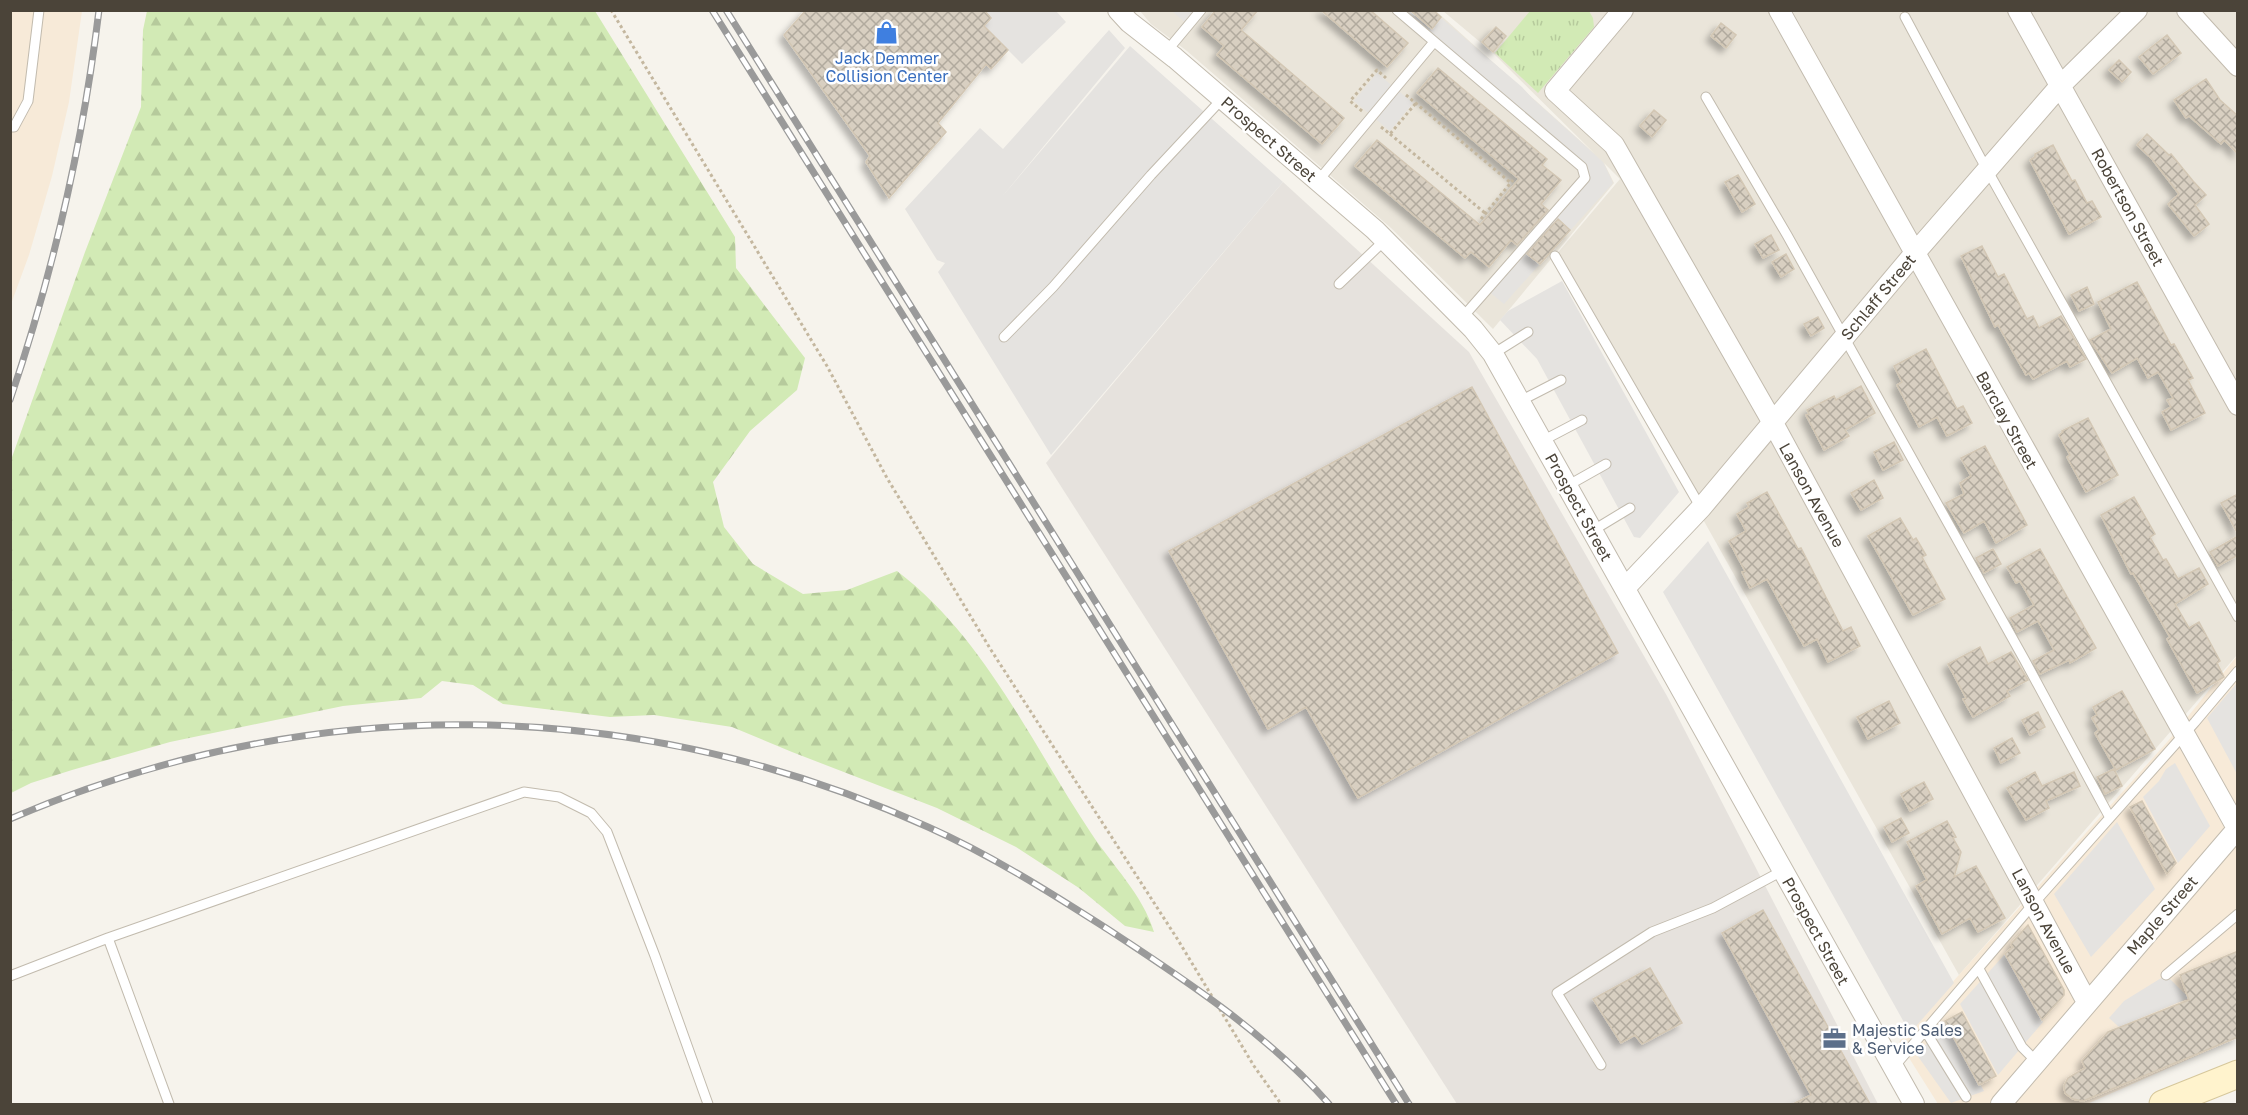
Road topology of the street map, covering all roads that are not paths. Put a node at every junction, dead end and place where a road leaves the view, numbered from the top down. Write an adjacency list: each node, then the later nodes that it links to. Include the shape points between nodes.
1 (39, 10): 17 (lane, via 28,101 14,128)
2 (1118, 10): 12 (street, Prospect Street)
3 (1201, 10): 12 (lane)
4 (1397, 10): 11 (lane)
5 (1779, 10): 21 (street, Barclay Street)
6 (2018, 10): 14 (street, Robertson Street)
7 (2137, 10): 14 (street, Schlaff Street)
8 (2187, 10): 13 (street)
9 (1616, 13): 33 (street, Lanson Avenue, via 1555,91 1614,145)
10 (1905, 17): 18 (lane)
11 (1434, 42): 19 (lane); 24 (lane, via 1582,167 1585,178)
12 (1166, 52): 16 (street, Prospect Street)
13 (2238, 66)
14 (2060, 86): 18 (street, Schlaff Street); 31 (street, Robertson Street)
15 (1706, 97): 27 (lane)
16 (1222, 99): 19 (street, Prospect Street); 26 (lane)
17 (10, 127)
18 (1988, 169): 21 (street, Schlaff Street); 41 (lane)
19 (1318, 181): 20 (street, Prospect Street)
20 (1385, 240): 23 (lane); 24 (street, Prospect Street)
21 (1914, 254): 27 (street, Schlaff Street); 43 (street, Barclay Street)
22 (1555, 256): 38 (lane)
23 (1339, 284)
24 (1462, 318): 28 (street, Prospect Street)
25 (1528, 332): 28 (lane)
26 (1004, 337)
27 (1844, 338): 33 (street, Schlaff Street); 44 (lane)
28 (1493, 354): 30 (street, Prospect Street)
29 (1561, 380): 30 (lane)
30 (1520, 401): 34 (street, Prospect Street)
31 (2238, 405)
32 (1582, 420): 34 (lane)
33 (1773, 423): 38 (street, Schlaff Street); 47 (street, Lanson Avenue)
34 (1542, 441): 36 (street, Prospect Street)
35 (1606, 464): 36 (lane)
36 (1567, 486): 39 (street, Prospect Street)
37 (1630, 508): 39 (lane)
38 (1701, 508): 40 (street, Schlaff Street)
39 (1592, 531): 40 (street, Prospect Street)
40 (1625, 588): 46 (street, Prospect Street)
41 (2238, 617)
42 (2238, 671): 43 (lane)
43 (2184, 734): 44 (lane); 45 (street, Barclay Street)
44 (2109, 816): 47 (lane)
45 (2237, 828): 53 (street, Maple Street)
46 (1782, 871): 56 (lane, via 1713,908 1652,932 1557,993); 57 (street, Prospect Street)
47 (2035, 902): 50 (lane); 53 (street, Lanson Avenue)
48 (2238, 914): 51 (lane)
49 (108, 938): 52 (lane); 60 (lane); 61 (lane, via 524,792 559,797 591,813 607,832)
50 (1979, 969): 54 (lane); 55 (lane, via 2022,1047)
51 (2166, 975)
52 (10, 976)
53 (2087, 1002): 55 (street, Maple Street)
54 (1926, 1032): 57 (lane); 59 (lane)
55 (2037, 1062): 63 (street, Maple Street)
56 (1601, 1065)
57 (1893, 1069): 62 (street, Prospect Street)
58 (2237, 1075): 64 (main road)
59 (1966, 1097)
60 (169, 1104)
61 (708, 1104)
62 (1914, 1104)
63 (2001, 1104)
64 (2163, 1104)

